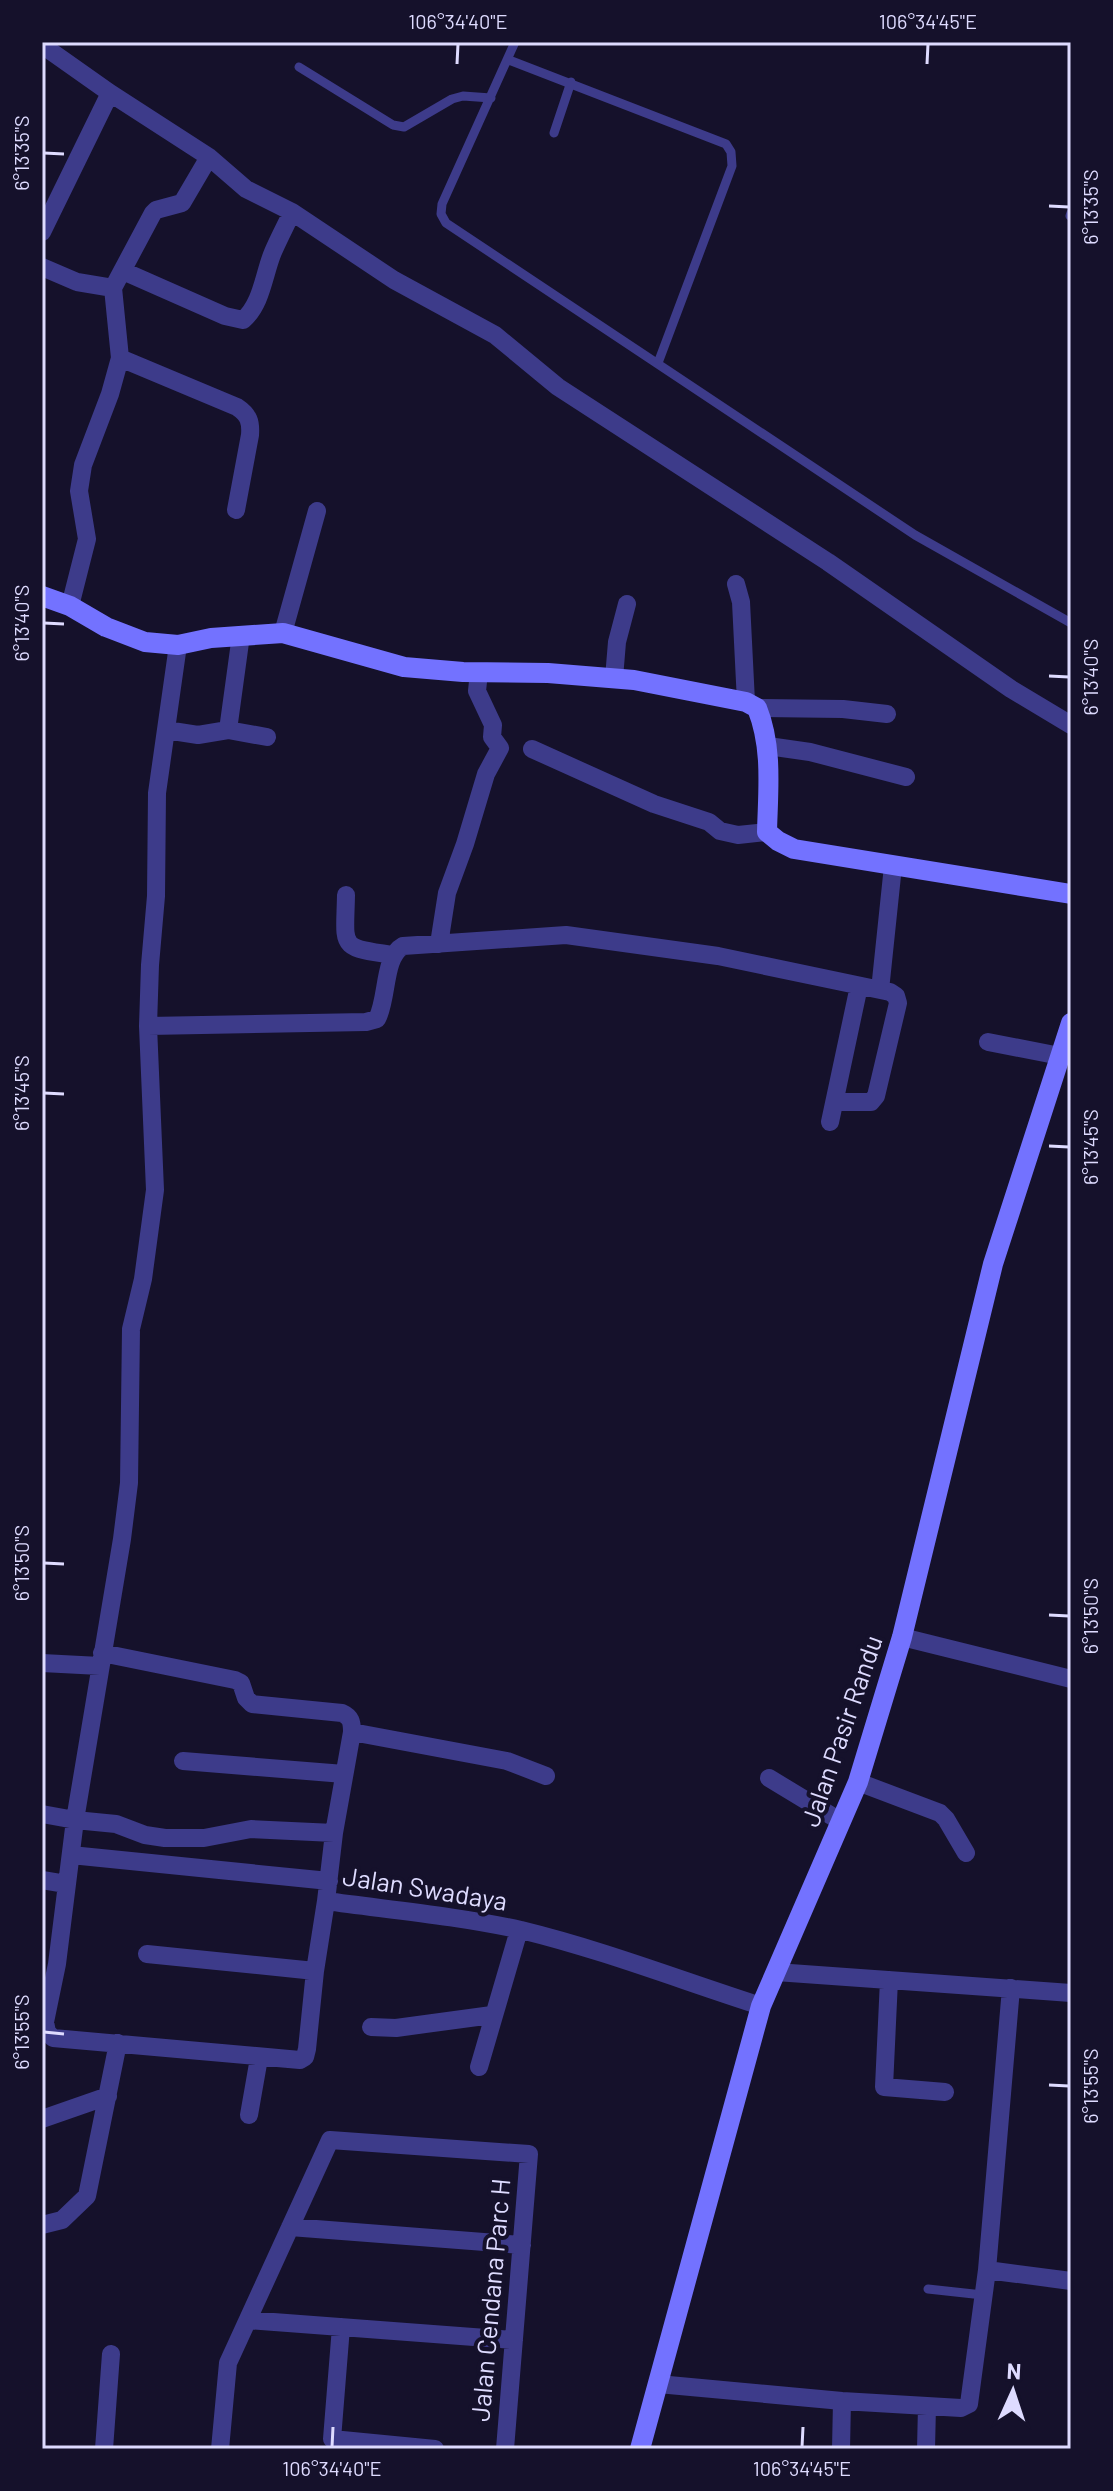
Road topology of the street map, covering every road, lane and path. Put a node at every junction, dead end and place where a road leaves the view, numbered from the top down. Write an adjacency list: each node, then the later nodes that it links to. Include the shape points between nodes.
1 (515, 42): 3 (lane)
2 (42, 45): 6 (street)
3 (509, 60): 5 (lane); 7 (lane)
4 (299, 67): 7 (lane, via 404,127 452,99)
5 (571, 82): 8 (lane); 15 (lane, via 726,144 731,152 732,166)
6 (110, 93): 9 (street); 11 (street)
7 (491, 98): 15 (lane, via 442,204 446,223)
8 (554, 133)
9 (209, 157): 10 (street, via 246,189); 13 (street, via 182,203 153,213)
10 (292, 212): 13 (street, via 262,289 243,320); 30 (street, via 394,280 495,335 558,387)
11 (42, 232)
12 (42, 267): 13 (street, via 77,282)
13 (118, 279): 14 (street)
14 (120, 358): 16 (street, via 246,414 250,435); 21 (street, via 83,465 79,491 87,539)
15 (658, 363): 22 (lane, via 915,535)
16 (236, 510)
17 (317, 511): 23 (street)
18 (736, 584): 28 (street)
19 (42, 596): 21 (main road)
20 (627, 604): 27 (street)
21 (70, 606): 25 (main road, via 127,637)
22 (1071, 623)
23 (283, 633): 24 (main road); 26 (main road, via 404,667)
24 (241, 635): 25 (main road); 32 (street)
25 (178, 645): 31 (street)
26 (479, 672): 27 (main road); 41 (street, via 477,691 500,748 486,774 447,893)
27 (614, 678): 28 (main road)
28 (752, 705): 29 (street); 34 (main road)
29 (887, 714)
30 (1071, 725)
31 (166, 730): 32 (street, via 198,735); 46 (street, via 157,793)
32 (228, 730): 33 (street)
33 (267, 737)
34 (768, 746): 36 (street); 37 (main road)
35 (532, 749): 37 (street, via 720,831)
36 (906, 777)
37 (767, 832): 38 (main road, via 794,849)
38 (893, 866): 39 (main road); 44 (street)
39 (1071, 894)
40 (346, 895): 42 (street, via 349,945)
41 (439, 944): 42 (street, via 403,946); 43 (street, via 566,935 718,956)
42 (392, 955): 46 (street, via 377,1019)
43 (859, 986): 44 (street); 49 (street)
44 (880, 990): 49 (street, via 896,996 898,1003 876,1096 871,1102)
45 (1071, 1023): 48 (main road, Jalan Pasir Randu)
46 (148, 1026): 52 (street, via 155,1190 131,1329 129,1483)
47 (988, 1042): 48 (street)
48 (1060, 1056): 51 (main road, Jalan Pasir Randu, via 993,1264)
49 (835, 1102): 50 (street)
50 (830, 1122)
51 (902, 1637): 54 (street); 60 (main road, Jalan Pasir Randu)
52 (101, 1660): 53 (street); 55 (street, via 235,1680 252,1704 342,1713 352,1723); 62 (street)
53 (42, 1663)
54 (1071, 1679)
55 (352, 1732): 57 (street, Jalan Swadaya); 58 (street, via 507,1761)
56 (183, 1761): 57 (street)
57 (344, 1774): 64 (street, Jalan Swadaya)
58 (546, 1776)
59 (769, 1778): 63 (street)
60 (858, 1782): 63 (main road, Jalan Pasir Randu); 65 (street, via 940,1813)
61 (42, 1814): 62 (street)
62 (75, 1820): 64 (street, via 116,1824 165,1838 204,1838 251,1829); 66 (street)
63 (840, 1821): 75 (main road, Jalan Pasir Randu)
64 (334, 1833): 68 (street, Jalan Swadaya)
65 (966, 1853)
66 (71, 1855): 68 (street); 69 (street)
67 (42, 1880): 69 (street)
68 (329, 1881): 70 (street, Jalan Swadaya)
69 (66, 1884): 73 (street)
70 (326, 1901): 71 (street, Jalan Swadaya); 74 (street)
71 (519, 1930): 79 (street, Jalan Swadaya, via 614,1955); 80 (street)
72 (147, 1954): 74 (street)
73 (50, 1963): 82 (street, via 47,2032 53,2038)
74 (315, 1971): 83 (street, via 305,2057)
75 (776, 1972): 76 (street); 79 (main road, Jalan Pasir Randu)
76 (889, 1980): 77 (street); 85 (street, via 884,2087)
77 (1011, 1988): 78 (street); 92 (street)
78 (1071, 1993)
79 (761, 2006): 100 (main road, Jalan Pasir Randu)
80 (492, 2015): 81 (street); 84 (street)
81 (371, 2027)
82 (118, 2043): 83 (street); 86 (street)
83 (259, 2058): 87 (street)
84 (479, 2067)
85 (945, 2092)
86 (108, 2096): 88 (street); 89 (street, via 87,2196 62,2220)
87 (249, 2115)
88 (42, 2119)
89 (42, 2225)
90 (290, 2227): 91 (street); 91 (street, Jalan Cendana Parc H, via 330,2140 529,2154); 96 (street)
91 (522, 2245): 98 (street, Jalan Cendana Parc H)
92 (987, 2270): 93 (street); 95 (street)
93 (1071, 2281)
94 (928, 2289): 95 (lane)
95 (983, 2295): 102 (street, via 969,2404)
96 (248, 2320): 97 (street); 104 (street, via 228,2363)
97 (341, 2327): 98 (street); 105 (street, via 332,2439)
98 (514, 2340): 106 (street, Jalan Cendana Parc H)
99 (111, 2354): 103 (street)
100 (658, 2384): 101 (street); 107 (main road, Jalan Pasir Randu)
101 (842, 2401): 102 (street); 108 (street)
102 (927, 2406): 109 (street)
103 (104, 2449)
104 (220, 2449)
105 (435, 2449)
106 (505, 2449)
107 (640, 2449)
108 (841, 2449)
109 (926, 2449)

